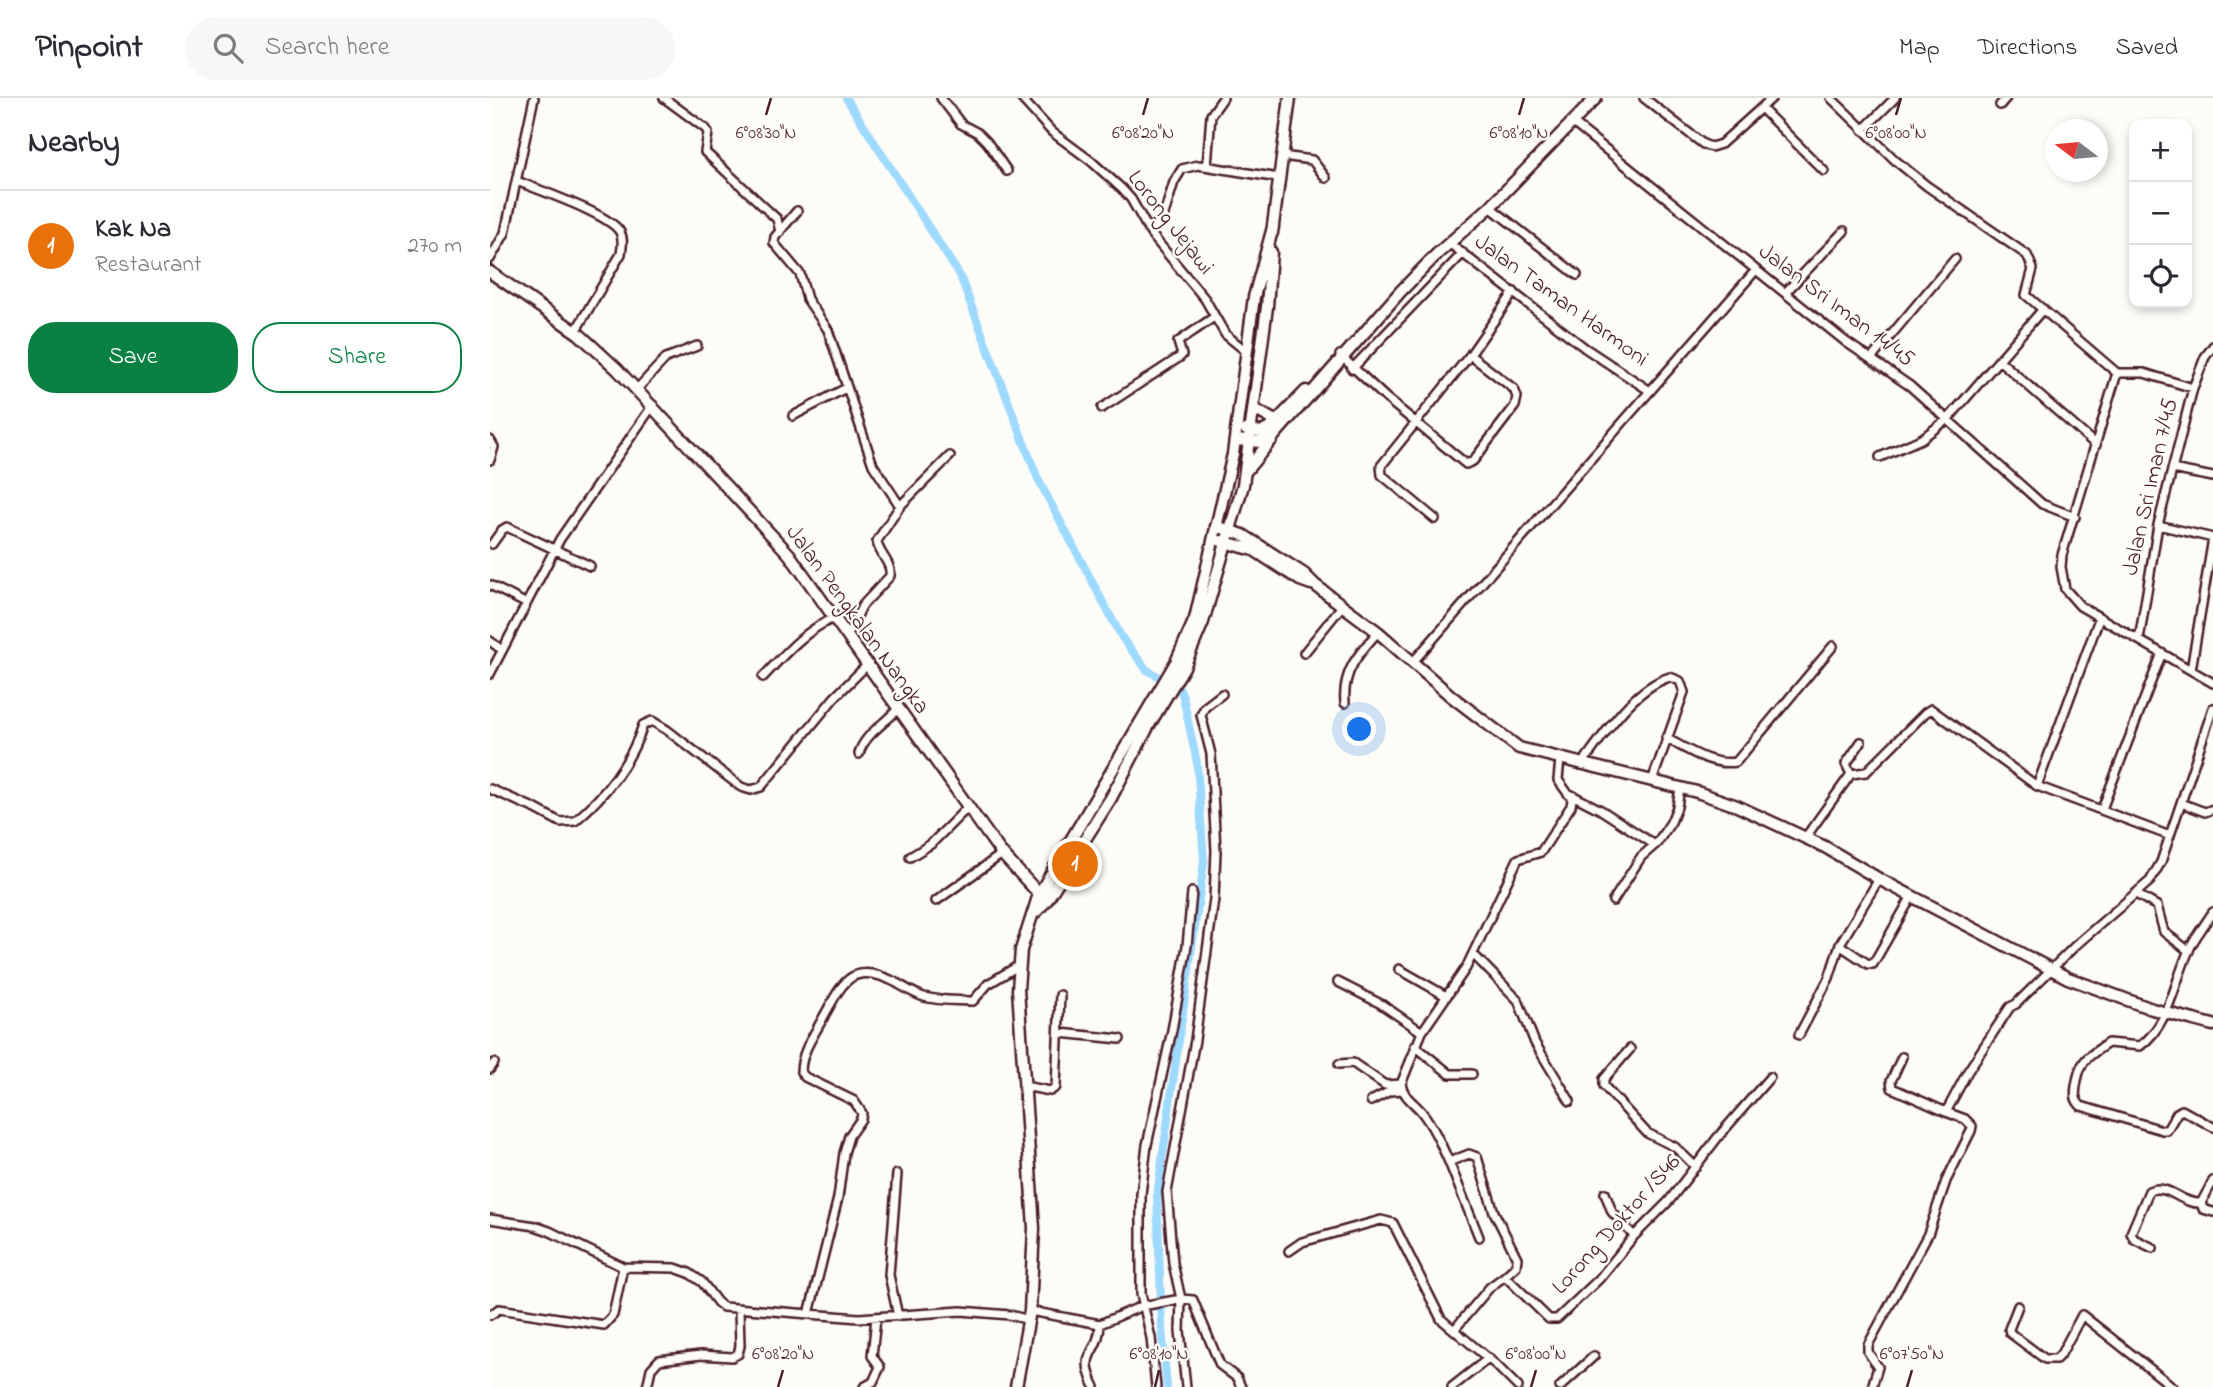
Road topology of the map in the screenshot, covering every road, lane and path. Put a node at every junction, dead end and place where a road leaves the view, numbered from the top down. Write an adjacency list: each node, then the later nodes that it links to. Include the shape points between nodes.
1 (534, 98): 23 (street)
2 (664, 98): 29 (street, via 706,129 705,152 777,219)
3 (941, 98): 19 (street, via 961,124 987,142)
4 (1021, 98): 27 (street, Lorong Jejawi, via 1052,132 1122,189)
5 (1223, 98): 18 (street, via 1211,113)
6 (1290, 98): 17 (main road)
7 (1644, 98): 14 (street, via 1711,148)
8 (1772, 98): 14 (street)
9 (1830, 98): 16 (street)
10 (1895, 98): 16 (street)
11 (2006, 98): 13 (street)
12 (1593, 99): 15 (main road)
13 (2000, 105)
14 (1760, 108): 20 (street)
15 (1573, 123): 24 (main road); 34 (street, Jalan Sri Iman 14/45)
16 (1863, 130): 40 (street, via 1927,186 2027,256 2033,268 2026,295)
17 (1282, 156): 21 (main road); 22 (street, via 1312,160)
18 (1207, 166): 21 (street); 27 (street, via 1182,169 1163,218)
19 (1007, 171)
20 (1824, 171)
21 (1279, 178): 26 (main road)
22 (1326, 178)
23 (517, 181): 32 (street, via 505,233); 44 (street, via 608,220 621,233 621,254)
24 (1490, 207): 30 (main road); 36 (street)
25 (797, 211): 29 (street)
26 (1273, 227): 48 (main road, via 1254,297); 61 (main road)
27 (1148, 230): 41 (street, Lorong Jejawi, via 1205,299)
28 (1844, 231): 38 (street)
29 (780, 232): 55 (street, via 774,243 800,274 807,299 828,330)
30 (1449, 243): 31 (street, Jalan Taman Harmoni); 39 (main road)
31 (1463, 253): 37 (street, Jalan Taman Harmoni); 42 (street)
32 (490, 259)
33 (1955, 259): 51 (street)
34 (1756, 270): 38 (street, Jalan Sri Iman 14/45); 58 (street)
35 (490, 272): 44 (main road, Jalan Pengkalan Nangka)
36 (1577, 275)
37 (1514, 292): 49 (street); 58 (street, Jalan Taman Harmoni)
38 (1785, 293): 51 (street, Jalan Sri Iman 14/45)
39 (1387, 306): 42 (street); 43 (main road)
40 (2043, 309): 52 (street); 54 (street)
41 (1214, 317): 48 (street, Lorong Jejawi, via 1225,334); 60 (street, via 1178,342 1180,357)
42 (1401, 317): 45 (street)
43 (1369, 326): 45 (street); 50 (main road)
44 (575, 332): 57 (main road, Jalan Pengkalan Nangka)
45 (1381, 338): 53 (street)
46 (698, 346): 57 (street, via 666,358)
47 (2213, 346): 56 (street, Jalan Sri Iman 7/45)
48 (1247, 352): 67 (main road)
49 (1470, 355): 65 (street); 65 (street, via 1517,395 1516,405 1473,461 1463,463)
50 (1341, 357): 53 (street); 64 (main road); 68 (main road)
51 (1871, 359): 63 (street, Jalan Sri Iman 14/45)
52 (2000, 360): 63 (street); 71 (street)
53 (1352, 369): 65 (street)
54 (2117, 373): 56 (street, via 2144,373); 71 (street)
55 (846, 388): 62 (street); 78 (street, via 873,467)
56 (2193, 388): 75 (street, Jalan Sri Iman 7/45)
57 (637, 389): 59 (main road, Jalan Pengkalan Nangka)
58 (1650, 391): 104 (street)
59 (653, 405): 88 (street); 94 (main road, Jalan Pengkalan Nangka, via 789,554)
60 (1102, 408)
61 (1254, 409): 64 (main road); 66 (main road)
62 (793, 416)
63 (1948, 419): 73 (street, via 1921,439); 79 (street, Jalan Sri Iman 14/45, via 2042,504)
64 (1277, 422): 66 (main road, via 1262,432)
65 (1415, 422): 80 (street, via 1382,462 1380,473)
66 (1251, 431): 67 (main road); 70 (main road)
67 (1236, 435): 70 (main road); 82 (main road)
68 (1273, 437): 70 (main road); 76 (main road)
69 (490, 440): 74 (street, via 494,447)
70 (1250, 443): 76 (main road)
71 (2096, 445): 79 (street)
72 (950, 456): 78 (street)
73 (1880, 457)
74 (490, 460)
75 (2172, 469): 77 (street); 81 (street, Jalan Sri Iman 7/45)
76 (1245, 472): 83 (main road)
77 (2213, 477)
78 (900, 506): 97 (street, via 877,541 891,569 890,577 862,606)
79 (2075, 517): 95 (street, via 2062,555 2062,578 2071,598)
80 (1435, 519)
81 (2158, 525): 84 (street); 98 (street, Jalan Sri Iman 7/45)
82 (1216, 526): 83 (main road); 85 (main road)
83 (1230, 530): 86 (main road); 91 (main road)
84 (2213, 538): 107 (street)
85 (1214, 540): 86 (main road); 106 (main road)
86 (1226, 542): 91 (main road, via 1254,551); 106 (main road, via 1203,622)
87 (492, 544): 88 (street, via 507,527)
88 (554, 548): 89 (street); 92 (street)
89 (590, 566)
90 (490, 585): 92 (street)
91 (1315, 585): 93 (main road)
92 (526, 603): 101 (street)
93 (1342, 607): 96 (main road); 102 (street)
94 (834, 618): 97 (main road, Jalan Pengkalan Nangka); 109 (street, via 798,642)
95 (2099, 618): 98 (street); 122 (street)
96 (1378, 632): 104 (main road); 112 (street, via 1354,658 1345,678)
97 (847, 637): 105 (main road, Jalan Pengkalan Nangka)
98 (2139, 640): 103 (street)
99 (490, 641): 101 (street)
100 (1833, 646): 115 (street, via 1736,762 1711,760)
101 (502, 650): 108 (street)
102 (1304, 653)
103 (2162, 653): 107 (street); 128 (street)
104 (1413, 662): 118 (main road, via 1504,738 1519,748)
105 (867, 665): 114 (main road, Jalan Pengkalan Nangka); 124 (street, via 761,787 741,788 652,721 643,725 621,772 575,821 559,822)
106 (1180, 668): 139 (main road)
107 (2191, 670): 110 (street)
108 (490, 674)
109 (763, 677)
110 (2213, 683)
111 (1222, 694): 184 (street, via 1201,715 1211,754 1216,851 1199,1016 1167,1192)
112 (1345, 703)
113 (2213, 708): 126 (street)
114 (898, 709): 117 (street, via 861,744); 127 (main road, Jalan Pengkalan Nangka)
115 (1666, 738): 119 (street, via 1684,692 1680,681 1670,677 1647,688); 121 (street)
116 (1861, 743): 120 (street, via 1847,761)
117 (859, 754)
118 (1560, 760): 119 (main road); 125 (street, via 1558,779)
119 (1581, 765): 121 (main road)
120 (1851, 774): 122 (street, via 1866,772 1931,709); 131 (street)
121 (1651, 781): 123 (main road)
122 (2037, 786): 128 (street)
123 (1680, 788): 131 (main road, via 1727,802); 132 (street, via 1671,822)
124 (490, 789)
125 (1566, 792): 132 (street); 145 (street, via 1571,806 1541,852 1518,859)
126 (2181, 803): 129 (street, via 2204,812); 130 (street)
127 (968, 807): 133 (main road, Jalan Pengkalan Nangka); 134 (street, via 931,844)
128 (2102, 809): 130 (street)
129 (2213, 809)
130 (2170, 836): 137 (street, via 2156,872)
131 (1805, 838): 135 (main road)
132 (1655, 845): 141 (street, via 1641,857)
133 (1002, 854): 139 (main road, Jalan Pengkalan Nangka); 140 (street)
134 (910, 857)
135 (1879, 879): 138 (main road); 143 (street)
136 (1192, 892): 185 (street, via 1187,946 1143,1171)
137 (2136, 894): 144 (street, via 2157,906 2164,932); 148 (street)
138 (1912, 896): 143 (street, via 1873,964); 148 (main road)
139 (1042, 897): 146 (main road)
140 (936, 901)
141 (1614, 901)
142 (2213, 912): 144 (street)
143 (1840, 944): 156 (street, via 1829,978)
144 (2189, 951): 152 (street)
145 (1473, 954): 151 (street); 167 (street, via 1518,1000 1535,1043)
146 (1018, 966): 164 (main road); 188 (street, via 988,984 972,1001 925,997 875,973 857,973 827,1012 803,1056 801,1072 855,1101 862,1113 844,1153 836,1207)
147 (1399, 969): 151 (street)
148 (2051, 969): 152 (main road); 168 (street, via 2005,1013)
149 (1338, 982): 154 (street)
150 (1060, 995): 155 (street)
151 (1446, 996): 154 (street)
152 (2164, 1013): 153 (main road); 169 (street, via 2140,1046 2108,1043 2087,1057 2078,1071 2076,1102 2101,1114 2162,1130 2167,1130 2182,1110)
153 (2213, 1025)
154 (1422, 1031): 158 (street)
155 (1059, 1033): 157 (street); 164 (street, via 1055,1089)
156 (1799, 1035)
157 (1120, 1040)
158 (1415, 1046): 162 (street, via 1450,1074); 165 (street)
159 (1630, 1049): 171 (street, via 1604,1079 1604,1086 1647,1133 1675,1147)
160 (1902, 1057): 168 (street, via 1892,1088)
161 (1339, 1064): 165 (street, via 1353,1063 1385,1085)
162 (1472, 1073)
163 (1770, 1077): 171 (street, Lorong Doktor /S46)
164 (1024, 1086): 191 (main road, via 1034,1228)
165 (1401, 1087): 166 (street); 170 (street)
166 (1370, 1101)
167 (1570, 1101)
168 (1946, 1112): 207 (street, via 1969,1121 1971,1131 1946,1181 1928,1234 1868,1345 1878,1367)
169 (2213, 1127)
170 (1449, 1161): 179 (street); 183 (street, via 1469,1154 1477,1157 1494,1212 1517,1258 1516,1266)
171 (1696, 1167): 178 (street, Lorong Doktor /S46)
172 (897, 1174): 190 (street, via 889,1275)
173 (2213, 1181): 175 (street)
174 (1605, 1193): 178 (street, via 1612,1212)
175 (2201, 1203): 176 (street, via 2203,1209); 180 (street, via 2190,1203 2161,1188 2149,1191 2131,1233)
176 (2213, 1212)
177 (490, 1219): 182 (street, via 549,1231)
178 (1634, 1236): 183 (street, Lorong Doktor /S46, via 1599,1279 1555,1320)
179 (1479, 1237)
180 (2153, 1248)
181 (1289, 1251): 194 (street, via 1302,1242 1387,1220 1393,1223 1434,1308)
182 (623, 1267): 187 (street, via 675,1268 689,1273 723,1307); 189 (street, via 613,1315 604,1325 499,1309)
183 (1505, 1276): 194 (street)
184 (1177, 1299): 185 (street); 202 (street); 203 (street, via 1196,1304 1220,1364)
185 (1146, 1305): 193 (street); 201 (street)
186 (2018, 1306): 208 (street, via 2010,1333 2045,1359 2061,1354 2082,1315)
187 (739, 1309): 188 (street); 197 (street, via 738,1354 659,1360 651,1369)
188 (808, 1314): 192 (street)
189 (490, 1315)
190 (898, 1316): 191 (street, via 961,1311); 192 (street)
191 (1030, 1316): 193 (street); 199 (main road)
192 (876, 1318): 198 (street, via 872,1356 880,1367 873,1382)
193 (1100, 1324): 200 (street, via 1087,1364)
194 (1454, 1330): 196 (street)
195 (1594, 1356): 206 (street)
196 (1489, 1358): 204 (street); 205 (street)
197 (647, 1387)
198 (864, 1387)
199 (1016, 1387)
200 (1096, 1387)
201 (1156, 1387)
202 (1186, 1387)
203 (1241, 1387)
204 (1452, 1387)
205 (1518, 1387)
206 (1560, 1387)
207 (1872, 1387)
208 (2173, 1387)

